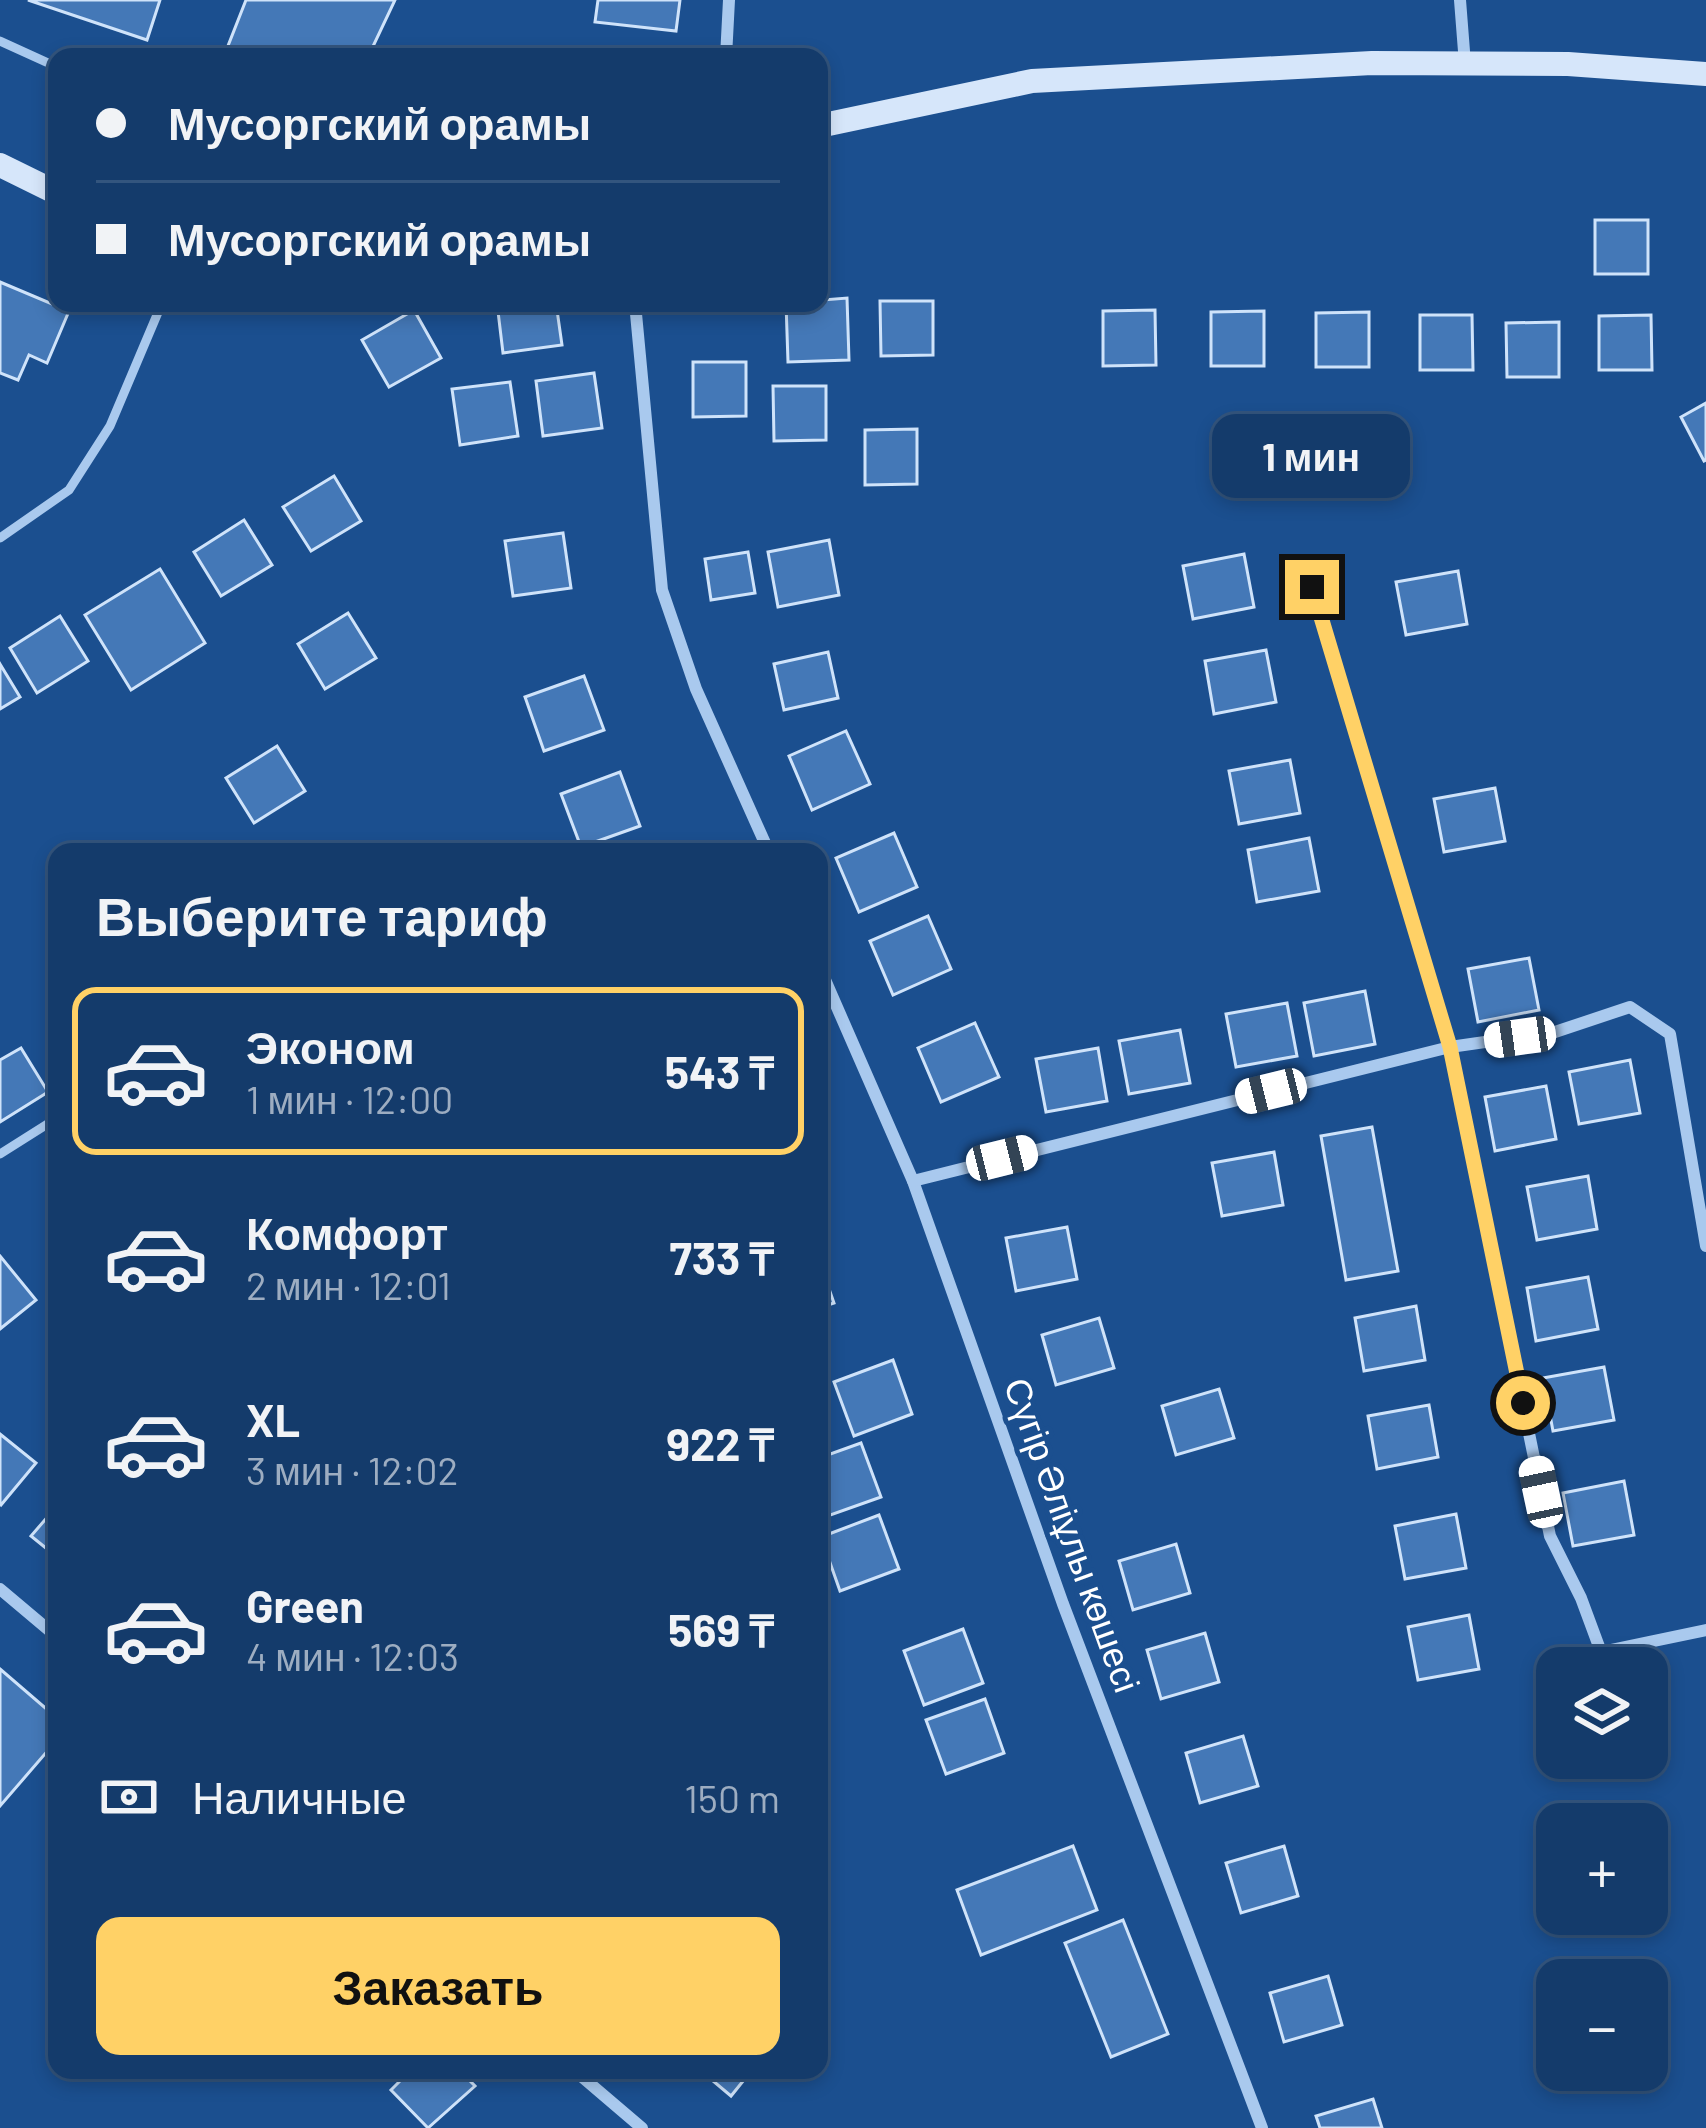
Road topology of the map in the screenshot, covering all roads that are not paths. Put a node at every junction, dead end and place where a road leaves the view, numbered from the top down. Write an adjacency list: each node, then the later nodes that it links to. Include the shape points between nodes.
1 (729, 0): 4 (street)
2 (1460, 0): 6 (street)
3 (0, 41): 5 (lane)
4 (726, 48)
5 (48, 63)
6 (1465, 65): 7 (street); 8 (street, via 1032,81)
7 (1706, 74)
8 (828, 124)
9 (0, 164): 10 (street)
10 (48, 188)
11 (158, 312): 13 (lane, via 110,426 69,490)
12 (636, 312): 15 (street, via 662,590)
13 (0, 538)
14 (1312, 587): 17 (street)
15 (766, 843)
16 (828, 986): 20 (street, Сүгір Әліұлы көшесі)
17 (1450, 1047): 20 (street); 21 (street, via 1555,1032 1630,1007 1670,1034); 24 (street, via 1550,1536 1601,1652)
18 (48, 1124): 19 (lane)
19 (0, 1154)
20 (913, 1180): 27 (street, Сүгір Әліұлы көшесі)
21 (1706, 1246)
22 (0, 1589): 23 (street)
23 (48, 1629)
24 (1706, 1630)
25 (585, 2079): 26 (street)
26 (642, 2128)
27 (1262, 2128)

